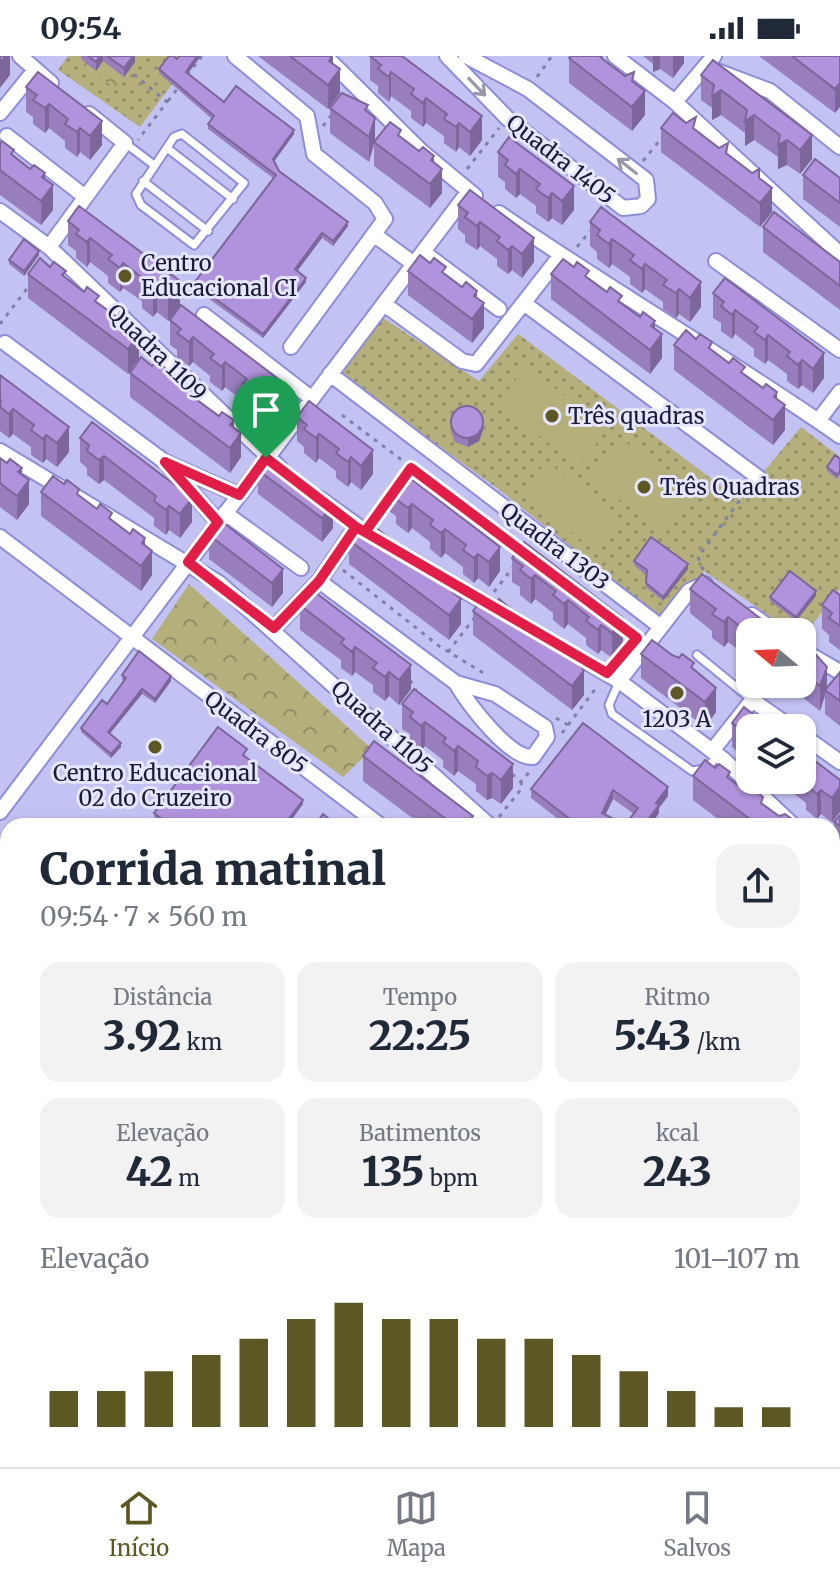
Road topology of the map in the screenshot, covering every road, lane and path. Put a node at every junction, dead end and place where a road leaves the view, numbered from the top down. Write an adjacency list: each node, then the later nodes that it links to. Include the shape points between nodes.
1 (20, 56): 10 (street)
2 (202, 56): 12 (path)
3 (235, 56): 16 (street, via 307,116)
4 (325, 56): 11 (street)
5 (447, 56): 6 (street, Quadra 1405, one-way to 6, via 507,118 623,208 641,206 648,199 646,180 528,89)
6 (466, 56)
7 (615, 56): 13 (street)
8 (710, 61): 13 (street); 18 (street, via 770,91)
9 (119, 63): 12 (path)
10 (35, 70): 14 (street); 17 (street)
11 (355, 85): 16 (path); 22 (street)
12 (167, 102): 17 (path)
13 (675, 102): 29 (street)
14 (0, 113)
15 (7, 136): 23 (street)
16 (311, 142): 27 (street, via 314,154 383,213)
17 (129, 146): 20 (lane); 23 (street)
18 (840, 147)
19 (167, 148): 20 (lane); 24 (lane); 24 (lane, via 174,137 186,136 242,178)
20 (154, 165): 21 (lane)
21 (143, 181): 26 (lane); 26 (lane, via 136,194 141,205 189,243 198,243)
22 (469, 191): 30 (street); 31 (street)
23 (84, 196): 28 (street)
24 (233, 199): 26 (lane)
25 (0, 211): 28 (street, Quadra 1109)
26 (208, 231)
27 (376, 236): 31 (street); 40 (street)
28 (49, 247): 49 (street, Quadra 1109)
29 (840, 254)
30 (561, 255): 35 (street); 46 (street)
31 (418, 258): 34 (street); 36 (street)
32 (716, 261): 41 (street)
33 (29, 286): 38 (path)
34 (384, 304): 35 (street, via 471,365 485,357); 42 (street)
35 (525, 304): 52 (street)
36 (499, 309)
37 (204, 315): 44 (street)
38 (0, 324)
39 (5, 343): 50 (street)
40 (291, 347)
41 (840, 350)
42 (330, 374): 44 (street); 69 (street, Quadra 1303)
43 (840, 392): 46 (street)
44 (311, 398): 49 (street)
45 (342, 415): 60 (path)
46 (818, 421): 47 (street)
47 (840, 436)
48 (0, 451): 61 (street)
49 (266, 458): 51 (street, Quadra 1109); 55 (street)
50 (165, 462): 55 (street); 57 (street)
51 (289, 475)
52 (759, 478)
53 (311, 492): 58 (street)
54 (393, 493): 58 (path)
55 (239, 495): 57 (street)
56 (740, 500): 63 (path, via 698,557)
57 (222, 517): 61 (street); 62 (street)
58 (360, 529): 64 (street); 76 (street)
59 (0, 537): 71 (street, Quadra 805)
60 (524, 553)
61 (188, 562): 70 (street, Quadra 1105); 71 (street)
62 (301, 568)
63 (703, 571)
64 (319, 581): 70 (street); 77 (street)
65 (720, 593): 69 (street, via 697,585)
66 (743, 609): 67 (street)
67 (756, 618)
68 (619, 627): 72 (path)
69 (661, 627): 76 (street)
70 (274, 628): 87 (street, Quadra 1105)
71 (130, 638): 85 (street); 86 (street, Quadra 805)
72 (637, 638)
73 (697, 655): 78 (lane)
74 (816, 658): 75 (street)
75 (840, 672)
76 (613, 677): 80 (path); 82 (street); 82 (lane, via 612,714 692,771 705,769)
77 (456, 683): 77 (street, via 479,718 522,755 533,757 547,737 545,727 495,694)
78 (752, 700): 79 (street); 82 (street)
79 (772, 714)
80 (568, 725)
81 (816, 745): 83 (street)
82 (715, 753): 89 (street)
83 (840, 762)
84 (521, 782): 88 (path, via 522,788)
85 (0, 812)
86 (370, 818)
87 (482, 818)
88 (498, 818)
89 (785, 818)

